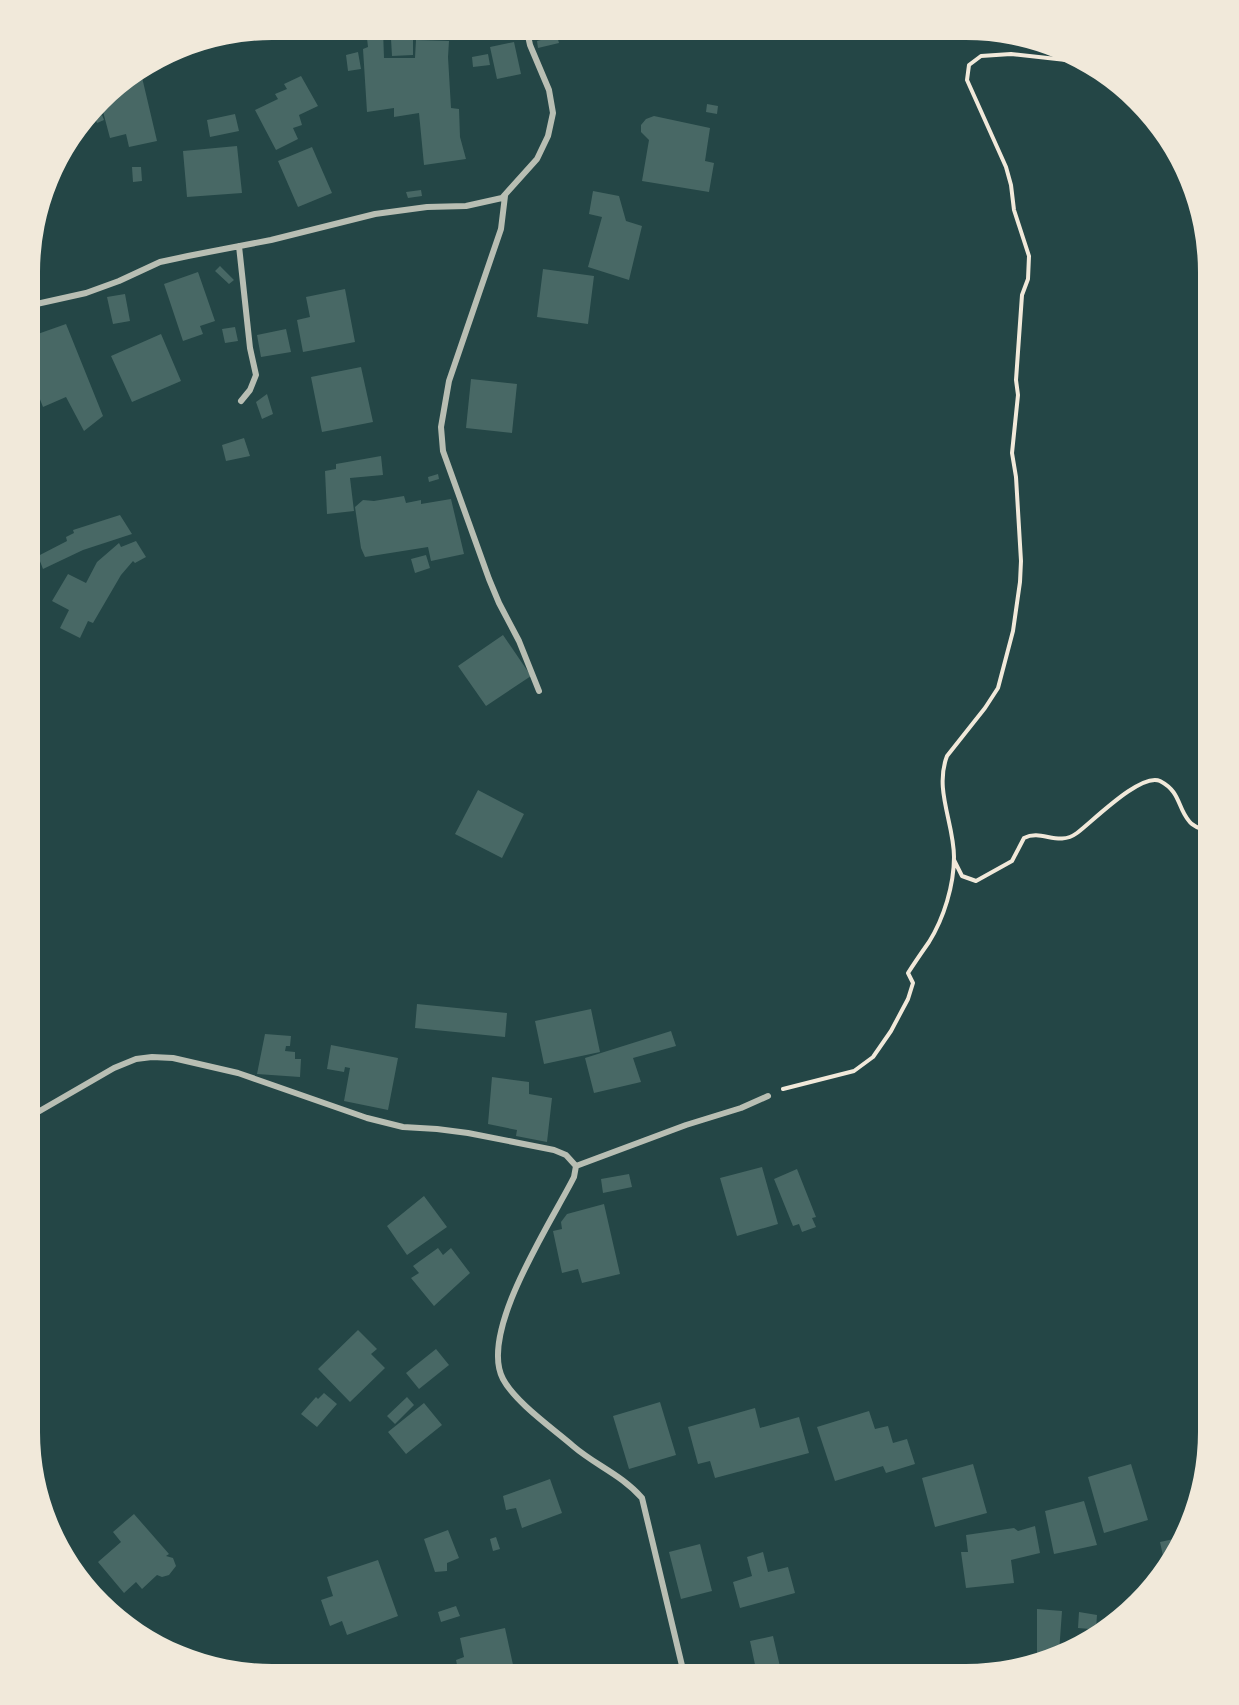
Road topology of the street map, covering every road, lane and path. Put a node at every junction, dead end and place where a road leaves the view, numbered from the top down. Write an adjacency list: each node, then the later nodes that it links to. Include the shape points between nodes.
1 (529, 40): 3 (street, via 549,90 553,113 537,159)
2 (1059, 59): 9 (path, via 1011,54 981,56 969,65 967,80 1006,167 1029,266 1023,295 1012,453 1021,542 1018,600 998,688 947,756 944,766 942,785)
3 (505, 196): 4 (street, via 466,207 426,207 375,214); 7 (street, via 501,229 449,381 441,428 443,451 489,579)
4 (239, 246): 5 (street, via 160,262 86,293); 6 (street, via 256,375)
5 (40, 303)
6 (241, 400)
7 (540, 691)
8 (1198, 827): 9 (path, via 1189,821 1177,796 1159,781 1149,780 1114,802 1073,836 1054,839 1037,834 1024,838 1012,861 976,881 962,876)
9 (954, 859): 10 (path, via 940,919 908,973 913,983 908,999 873,1057 854,1071 788,1087)
10 (768, 1096): 12 (street)
11 (40, 1111): 12 (street, via 136,1059 174,1058 238,1073 403,1127 437,1128 554,1150 566,1155)
12 (576, 1166): 13 (street, via 506,1312 497,1354 502,1378 517,1397 582,1454 610,1470 642,1498)
13 (682, 1664)

